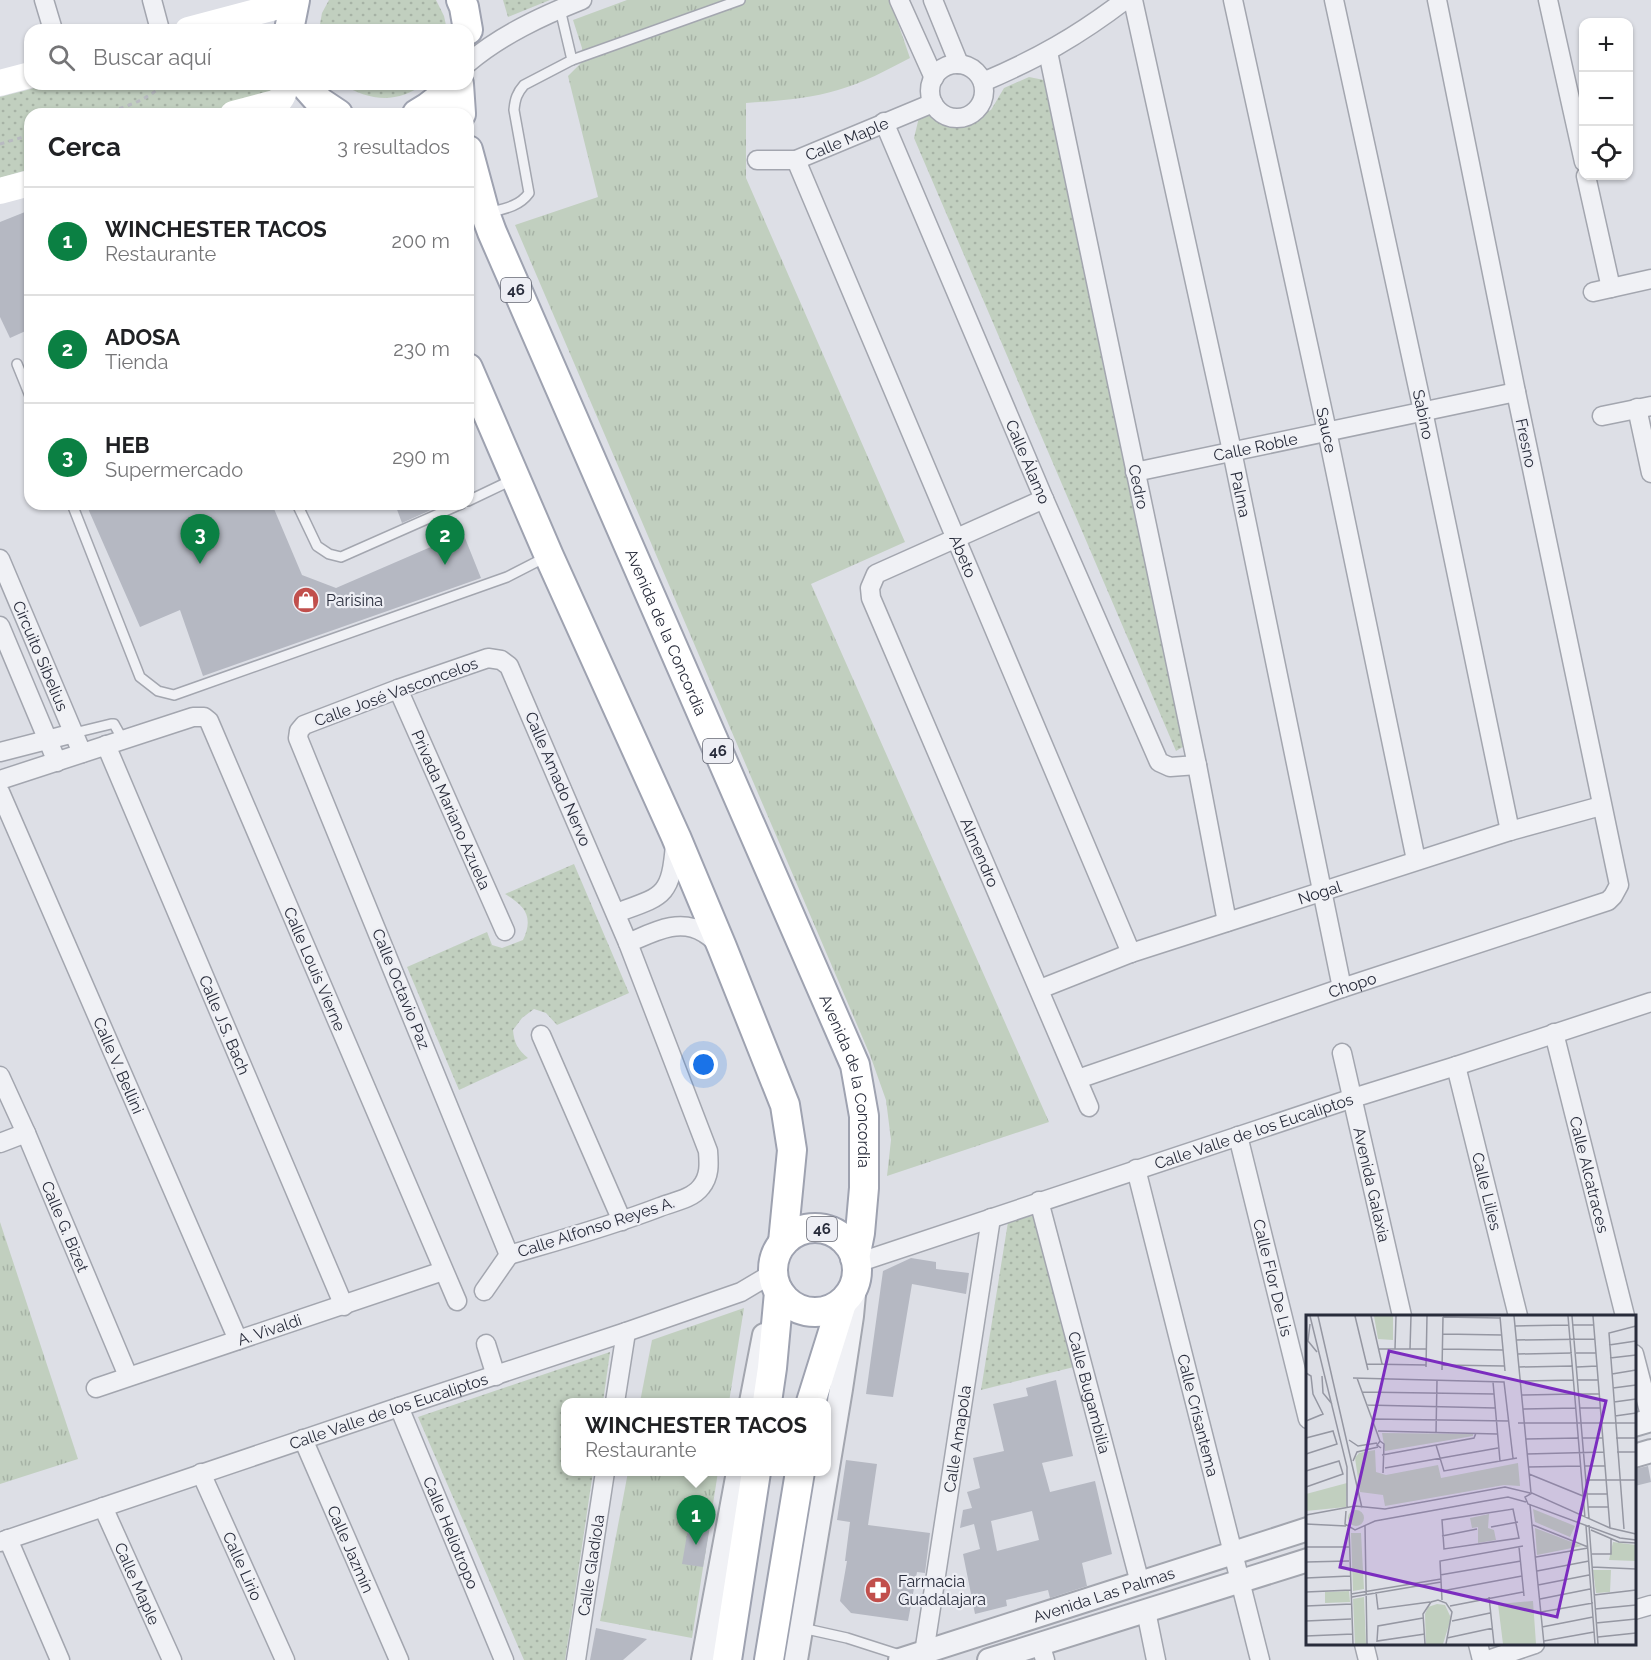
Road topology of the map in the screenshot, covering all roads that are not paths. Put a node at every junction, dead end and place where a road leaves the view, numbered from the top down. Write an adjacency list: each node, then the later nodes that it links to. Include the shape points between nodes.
1 (44, 0): 17 (street)
2 (152, 0): 18 (street)
3 (461, 0): 22 (main road)
4 (582, 0): 15 (street)
5 (740, 0): 25 (lane)
6 (899, 0): 28 (street)
7 (933, 0): 26 (street)
8 (1125, 0): 23 (street)
9 (1133, 0): 58 (street, Palma)
10 (1233, 0): 57 (street, Sauce)
11 (1334, 0): 55 (street, Sabino)
12 (1437, 0): 53 (street, Fresno)
13 (1548, 0): 41 (street)
14 (294, 1): 16 (main road); 21 (main road)
15 (560, 9): 24 (street, via 507,35); 25 (lane)
16 (239, 18): 19 (main road); 20 (main road)
17 (50, 24)
18 (158, 24)
19 (214, 24)
20 (257, 24)
21 (290, 24)
22 (467, 24)
23 (1048, 52): 29 (street); 59 (street, Cedro)
24 (474, 58)
25 (572, 60): 48 (lane, via 518,91 514,110 529,193 524,201)
26 (959, 64): 28 (street, via 942,69); 29 (street, via 977,73)
27 (24, 77): 30 (main road)
28 (933, 78): 35 (street)
29 (982, 82): 35 (street, via 983,100 972,114 963,118 945,116)
30 (0, 83)
31 (284, 90): 36 (main road, via 278,102)
32 (309, 90): 37 (main road)
33 (448, 90): 38 (main road)
34 (459, 90): 39 (main road)
35 (933, 103): 40 (street, Calle Maple)
36 (256, 108)
37 (329, 108)
38 (428, 108)
39 (461, 108)
40 (885, 122): 43 (street, Calle Maple); 63 (street, Calle Álamo)
41 (1579, 140)
42 (757, 160): 43 (street, Calle Maple)
43 (796, 160): 67 (street, Abeto)
44 (1587, 180): 49 (street, via 1602,290)
45 (474, 183): 48 (main road, Avenida de la Concordia / 46)
46 (24, 185): 47 (main road)
47 (0, 191)
48 (481, 221): 118 (main road, Avenida de la Concordia / 46, via 855,1065 864,1116 864,1188)
49 (1651, 279)
50 (17, 364): 51 (lane)
51 (24, 381)
52 (474, 382): 61 (main road, 46)
53 (1516, 392): 55 (street, Calle Roble); 84 (street, Fresno)
54 (1644, 407): 56 (street); 60 (street)
55 (1423, 411): 57 (street, Calle Roble); 85 (street, Sabino)
56 (1602, 416)
57 (1327, 431): 58 (street, Calle Roble); 87 (street, Sauce)
58 (1232, 451): 59 (street, Calle Roble); 89 (street, Palma)
59 (1135, 472): 81 (street, Cedro)
60 (1651, 473)
61 (515, 479): 62 (lane); 68 (main road, 46)
62 (474, 498)
63 (1044, 499): 67 (street); 81 (street, Calle Álamo, via 1159,762 1170,767)
64 (74, 510): 68 (lane, via 140,677 158,691 174,694 507,577)
65 (300, 510): 66 (lane, via 317,546 341,557)
66 (448, 510)
67 (956, 538): 95 (street, Abeto); 97 (street, Almendro, via 876,574 870,588 871,598)
68 (549, 556): 86 (main road, 46)
69 (0, 559): 74 (street, Circuito Sibelius)
70 (0, 626): 76 (street, Circuito Sibelius)
71 (488, 658): 72 (street, Calle José Vasconcelos); 90 (street, Calle Amado Nervo, via 509,666)
72 (398, 689): 73 (street, Calle José Vasconcelos); 92 (street, Privada Mariano Azuela)
73 (304, 725): 116 (street, Calle Octavio Paz, via 298,738)
74 (74, 733): 75 (lane, via 114,724); 76 (street); 79 (street, Circuito Sibelius)
75 (123, 740): 77 (street, Calle Louis Vierne); 117 (street, Calle Louis Vierne, via 194,717 209,721)
76 (48, 741): 78 (street); 80 (street, Circuito Sibelius)
77 (105, 745): 79 (street, Calle Louis Vierne); 122 (street, Calle J.S. Bach)
78 (0, 752)
79 (82, 753): 80 (street, Calle Louis Vierne)
80 (57, 762): 82 (street, Calle Louis Vierne)
81 (1197, 765): 91 (street, Cedro)
82 (0, 780)
83 (0, 792): 127 (street, Calle V. Bellini)
84 (1601, 806): 85 (street, Nogal); 88 (street, Fresno)
85 (1510, 831): 87 (street, Nogal)
86 (676, 837): 90 (street, via 670,881 662,894); 94 (main road, 46)
87 (1416, 860): 89 (street, Nogal)
88 (1619, 885): 96 (street, Chopo, via 1608,901)
89 (1323, 891): 91 (street, Nogal); 96 (street, Palma)
90 (616, 913): 93 (street, Calle Amado Nervo)
91 (1227, 922): 95 (street, Nogal)
92 (505, 931)
93 (628, 943): 94 (street, via 682,925 704,932); 111 (street, Calle Amado Nervo, via 708,1151)
94 (722, 947): 115 (main road, 46, via 785,1105 792,1150)
95 (1131, 953): 97 (street, Nogal)
96 (1342, 988): 104 (street, Chopo)
97 (1040, 989): 104 (street, Almendro)
98 (1651, 1002): 99 (street, Calle Valle de los Eucaliptos)
99 (1554, 1033): 102 (street, Calle Valle de los Eucaliptos); 125 (street, Calle Alcatraces)
100 (540, 1035): 114 (street)
101 (1342, 1053): 105 (street, Avenida Galaxia)
102 (1456, 1066): 105 (street, Calle Valle de los Eucaliptos); 124 (street, Calle Lilies)
103 (0, 1076): 107 (street, Calle G. Bizet)
104 (1078, 1079): 106 (street, Almendro)
105 (1353, 1098): 108 (street, Calle Valle de los Eucaliptos); 123 (street, Avenida Galaxia)
106 (1089, 1107)
107 (27, 1133): 109 (street); 130 (street, Calle G. Bizet)
108 (1238, 1136): 110 (street, Calle Valle de los Eucaliptos); 138 (street, Calle Flor De Lis)
109 (0, 1143)
110 (1136, 1169): 112 (street, Calle Valle de los Eucaliptos); 154 (street, Calle Crisantema)
111 (708, 1175): 114 (street, Calle Alfonso Reyes A., via 701,1188 688,1197)
112 (1039, 1201): 113 (street, Calle Valle de los Eucaliptos); 157 (street, Calle Bugambilia)
113 (991, 1218): 118 (street, Calle Valle de los Eucaliptos); 166 (street, Calle Amapola)
114 (622, 1221): 116 (street, Calle Alfonso Reyes A.)
115 (783, 1242): 118 (main road, 46, via 806,1229 833,1232 852,1250); 119 (main road, 46, via 774,1262)
116 (509, 1255): 120 (street)
117 (443, 1271): 121 (street, Calle Louis Vierne); 122 (street, A. Vivaldi)
118 (852, 1277): 119 (main road, via 830,1310 815,1313 788,1303); 136 (main road, Avenida de la Concordia / 46); 142 (street, Avenida de la Concordia, via 849,1337)
119 (775, 1282): 126 (street, Calle Valle de los Eucaliptos); 134 (street); 135 (main road, 46)
120 (484, 1291)
121 (457, 1301)
122 (344, 1305): 127 (street, A. Vivaldi)
123 (1402, 1315)
124 (1518, 1315)
125 (1624, 1315)
126 (626, 1332): 131 (street, Calle Valle de los Eucaliptos); 133 (street)
127 (238, 1341): 130 (street, A. Vivaldi)
128 (486, 1344): 131 (street)
129 (1636, 1357): 139 (street)
130 (128, 1376): 132 (street, A. Vivaldi)
131 (495, 1376): 137 (street, Calle Valle de los Eucaliptos)
132 (96, 1388)
133 (616, 1398)
134 (752, 1398)
135 (768, 1398)
136 (812, 1398)
137 (399, 1407): 141 (street, Calle Valle de los Eucaliptos); 171 (street, Calle Heliotropo)
138 (1306, 1411)
139 (1651, 1420): 140 (street)
140 (1636, 1425)
141 (303, 1439): 145 (street, Calle Valle de los Eucaliptos); 170 (street, Calle Jazmín)
142 (831, 1448)
143 (1651, 1451): 144 (street)
144 (1636, 1456)
145 (201, 1473): 151 (street, Calle Valle de los Eucaliptos); 169 (street, Calle Lirio)
146 (604, 1476): 172 (street, Calle Gladiola)
147 (737, 1476): 173 (street)
148 (755, 1476): 174 (main road)
149 (799, 1476): 175 (main road)
150 (827, 1476): 161 (street, Avenida de la Concordia)
151 (103, 1507): 153 (street, Calle Valle de los Eucaliptos); 168 (street, Calle Maple)
152 (1306, 1529): 154 (street, Avenida Las Palmas)
153 (4, 1541): 167 (street)
154 (1233, 1553): 156 (street, Calle Crisantema); 157 (street, Avenida Las Palmas)
155 (1306, 1561): 156 (street, Avenida Las Palmas)
156 (1240, 1581): 160 (street, Avenida Las Palmas); 179 (street, Calle Crisantema)
157 (1140, 1583): 166 (street, Avenida Las Palmas)
158 (1651, 1605): 159 (street)
159 (1636, 1610)
160 (1146, 1611): 165 (street, Avenida Las Palmas); 178 (street)
161 (802, 1628): 166 (lane); 176 (street, Avenida de la Concordia)
162 (1364, 1645): 180 (street)
163 (1478, 1645): 181 (street)
164 (1532, 1645): 182 (street)
165 (1042, 1652): 177 (street, Avenida Las Palmas)
166 (914, 1658)
167 (60, 1660)
168 (172, 1660)
169 (285, 1660)
170 (399, 1660)
171 (504, 1660)
172 (576, 1660)
173 (702, 1660)
174 (727, 1660)
175 (769, 1660)
176 (796, 1660)
177 (988, 1660)
178 (1156, 1660)
179 (1260, 1660)
180 (1368, 1660)
181 (1482, 1660)
182 (1488, 1660)

